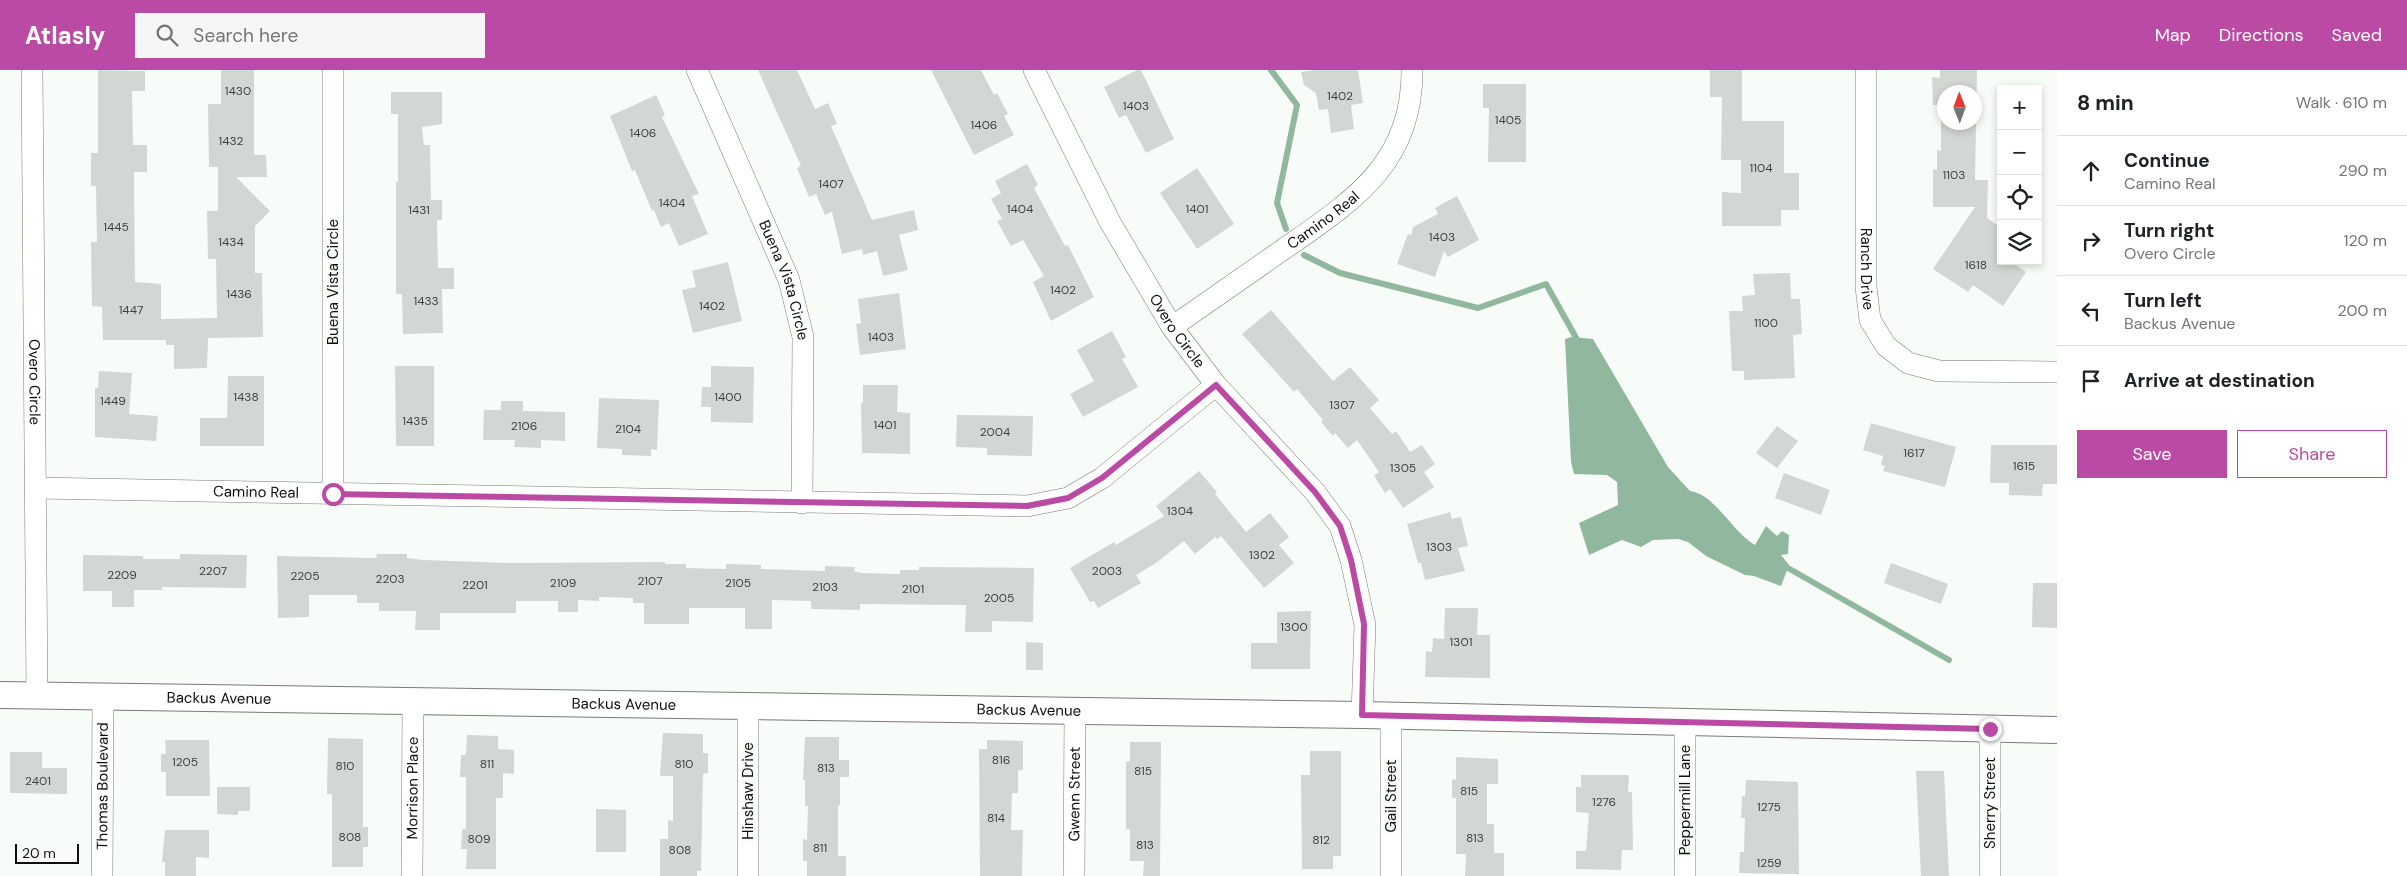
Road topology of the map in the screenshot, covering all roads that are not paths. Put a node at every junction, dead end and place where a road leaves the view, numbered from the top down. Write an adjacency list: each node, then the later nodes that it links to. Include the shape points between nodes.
1 (32, 70): 10 (street, Overo Circle)
2 (333, 70): 11 (street, Buena Vista Circle)
3 (697, 70): 12 (street, Buena Vista Circle, via 789,280 803,337)
4 (1034, 70): 7 (street, Overo Circle, via 1110,222)
5 (1412, 70): 7 (street, Camino Real, via 1408,117 1394,151 1374,179 1345,207)
6 (1866, 70): 8 (street, Ranch Drive, via 1866,287 1870,320 1886,346 1908,362 1939,370)
7 (1172, 326): 9 (street, Overo Circle)
8 (2057, 372)
9 (1216, 385): 12 (street, Camino Real, via 1102,478 1068,498 1027,506); 19 (street, Overo Circle, via 1315,492 1340,526 1351,560 1364,624)
10 (36, 488): 11 (street, Camino Real); 14 (street, Overo Circle)
11 (333, 494): 12 (street, Camino Real)
12 (802, 503)
13 (0, 695): 14 (street, Backus Avenue)
14 (37, 696): 15 (street, Backus Avenue)
15 (103, 696): 16 (street, Backus Avenue); 24 (street, Thomas Boulevard)
16 (413, 702): 17 (street, Backus Avenue); 25 (street, Morrison Place)
17 (748, 706): 18 (street, Backus Avenue); 26 (street, Hinshaw Drive)
18 (1075, 711): 19 (street, Backus Avenue); 27 (street, Gwenn Street)
19 (1362, 715): 20 (street, Backus Avenue)
20 (1390, 716): 21 (street, Backus Avenue); 28 (street, Gail Street)
21 (1685, 723): 22 (street, Backus Avenue); 29 (street, Peppermill Lane)
22 (1990, 729): 23 (street, Backus Avenue); 30 (street, Sherry Street)
23 (2057, 730)
24 (102, 876)
25 (412, 876)
26 (748, 876)
27 (1074, 876)
28 (1391, 876)
29 (1685, 876)
30 (1990, 876)

